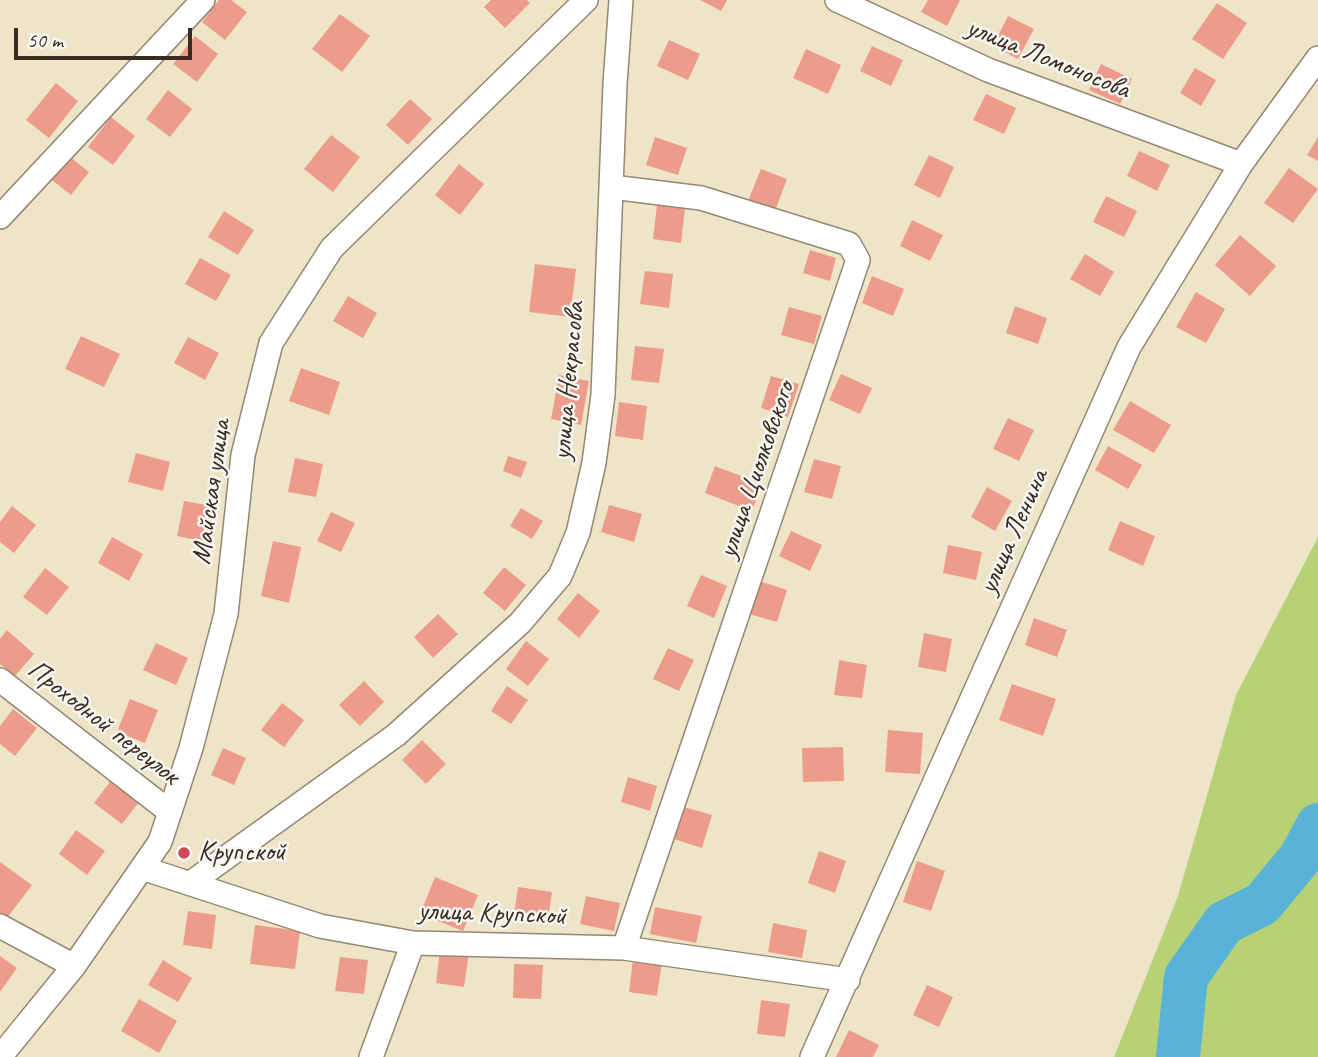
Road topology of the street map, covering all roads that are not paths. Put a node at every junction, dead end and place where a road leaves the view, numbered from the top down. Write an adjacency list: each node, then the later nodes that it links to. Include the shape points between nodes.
1 (204, 0): 8 (street)
2 (586, 0): 10 (street, Майская улица, via 332,248 271,343 243,455 226,614)
3 (621, 0): 7 (street, улица Некрасова)
4 (837, 0): 6 (street, улица Ломоносова, via 988,70)
5 (1318, 58): 6 (street, улица Ленина)
6 (1241, 164): 17 (street, улица Ленина, via 1129,347)
7 (612, 187): 12 (street, улица Некрасова, via 594,463 578,533 560,576 520,623 396,735); 15 (street, улица Циолковского, via 701,198 849,244 858,260)
8 (0, 216)
9 (0, 680): 10 (street, Проходной переулок)
10 (170, 813): 11 (street, Майская улица, via 160,842)
11 (142, 868): 12 (street, улица Крупской); 16 (street, Майская улица)
12 (192, 882): 14 (street, улица Крупской, via 320,926)
13 (0, 926): 16 (street)
14 (413, 943): 15 (street, улица Крупской); 19 (street)
15 (624, 948): 17 (street, улица Крупской)
16 (74, 966): 18 (street, Майская улица)
17 (848, 980): 20 (street, улица Ленина)
18 (0, 1057)
19 (371, 1057)
20 (812, 1057)

